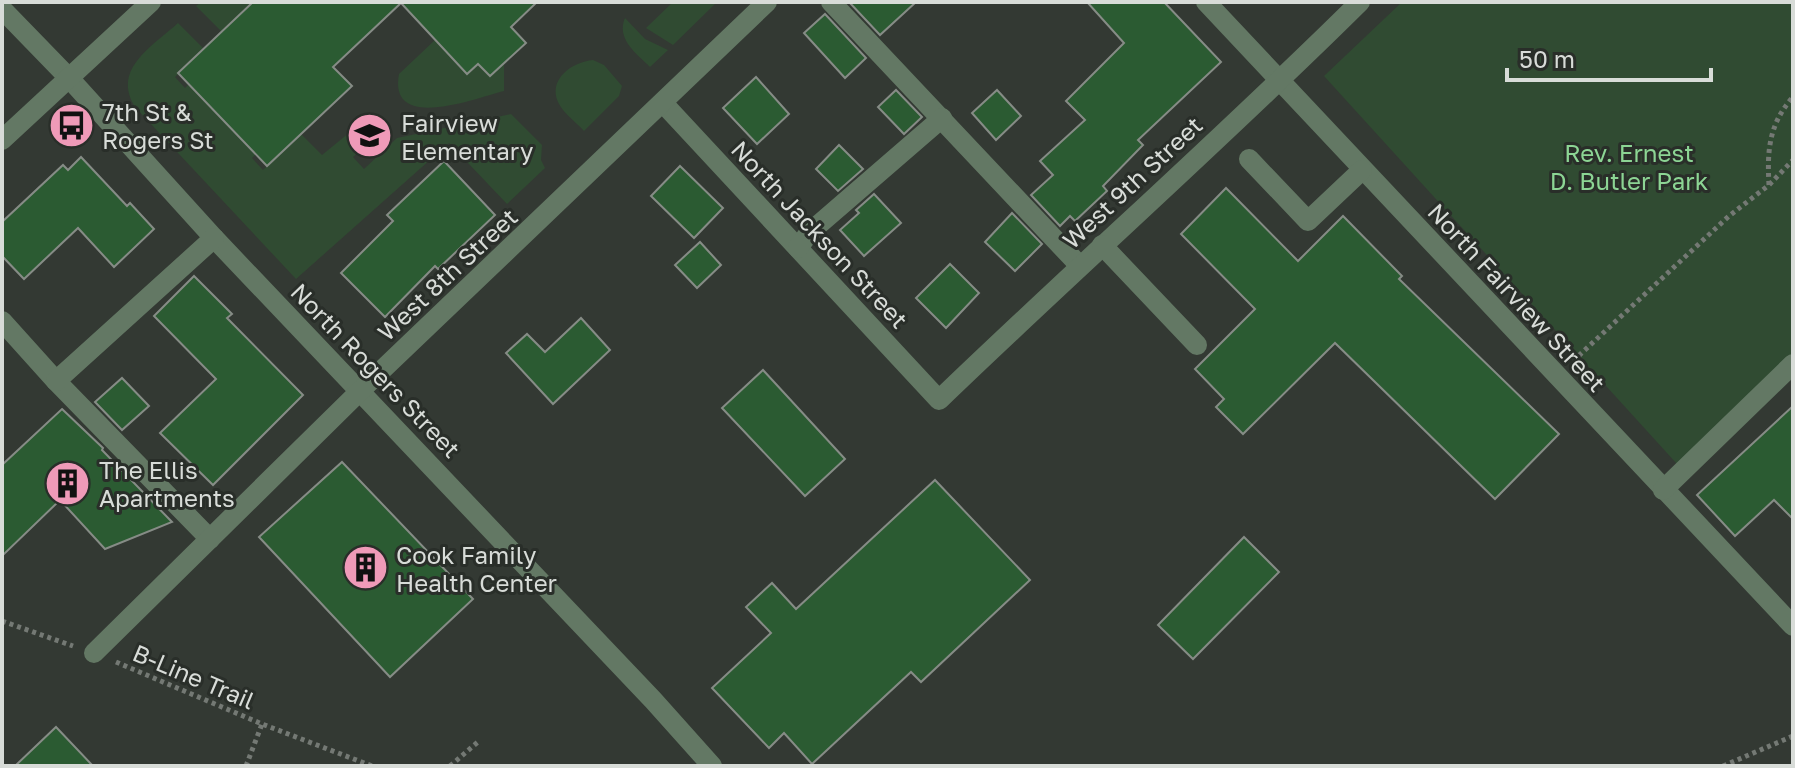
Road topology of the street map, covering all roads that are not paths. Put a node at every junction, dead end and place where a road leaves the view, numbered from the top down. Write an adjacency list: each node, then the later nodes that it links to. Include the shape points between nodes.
1 (151, 2): 7 (street)
2 (767, 2): 9 (street, West 8th Street)
3 (831, 2): 10 (street)
4 (1206, 2): 8 (street, North Fairview Street)
5 (1360, 2): 8 (street, West 9th Street)
6 (2, 9): 7 (street, North Rogers Street)
7 (69, 78): 11 (street); 14 (street, North Rogers Street)
8 (1280, 81): 13 (street, North Fairview Street); 15 (street, West 9th Street)
9 (663, 103): 16 (street, North Jackson Street); 22 (street, West 8th Street)
10 (942, 118): 16 (street); 17 (street)
11 (2, 140)
12 (1249, 159): 13 (street, via 1308,221)
13 (1362, 170): 24 (street, North Fairview Street)
14 (214, 238): 21 (street); 22 (street, North Rogers Street)
15 (1102, 245): 17 (street, West 9th Street); 19 (street)
16 (798, 248): 23 (street, North Jackson Street)
17 (1079, 265): 23 (street, West 9th Street)
18 (2, 321): 21 (street)
19 (1197, 345)
20 (1793, 364): 24 (street)
21 (56, 381): 25 (street)
22 (360, 391): 25 (street, West 8th Street); 28 (street, North Rogers Street)
23 (939, 400)
24 (1663, 490): 26 (street, North Fairview Street)
25 (210, 539): 27 (street, West 8th Street)
26 (1793, 626)
27 (94, 653)
28 (712, 766)

